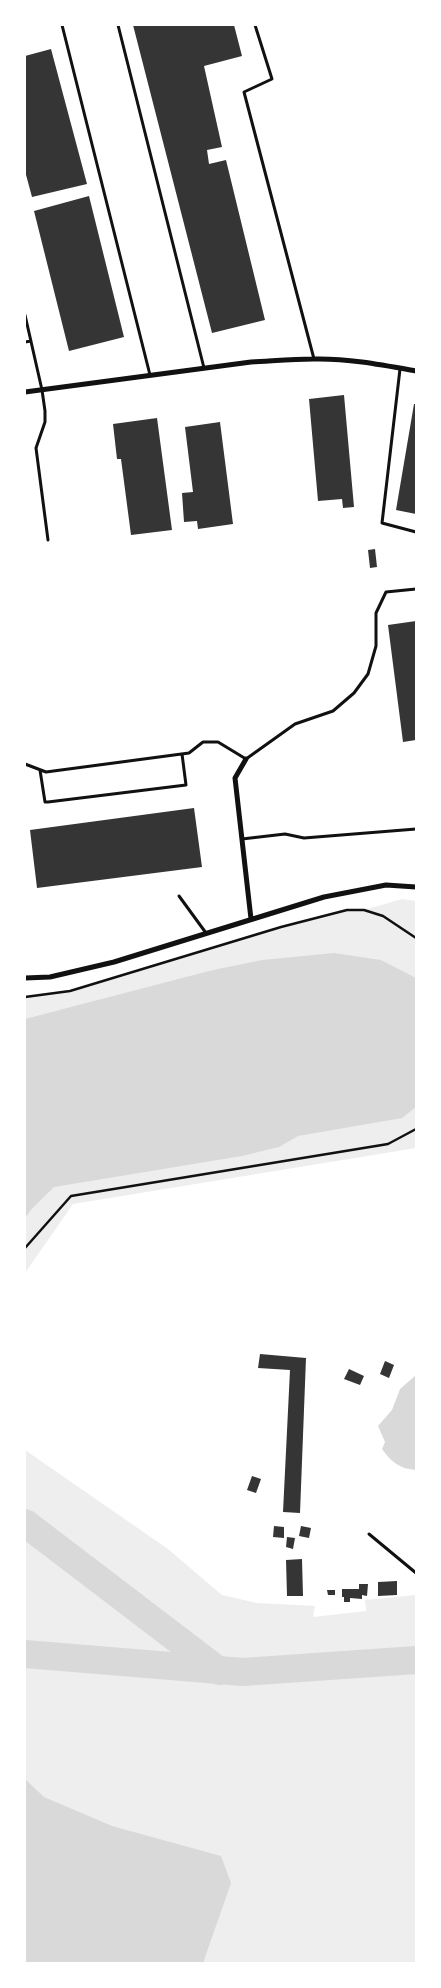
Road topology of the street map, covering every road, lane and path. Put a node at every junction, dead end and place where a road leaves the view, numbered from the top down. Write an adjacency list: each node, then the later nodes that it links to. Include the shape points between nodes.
1 (62, 25): 11 (lane)
2 (118, 25): 8 (lane)
3 (255, 25): 7 (lane, via 272,79 244,92)
4 (25, 315): 5 (lane)
5 (31, 341): 6 (lane); 12 (lane)
6 (25, 342)
7 (314, 359): 8 (street); 9 (street)
8 (204, 368): 11 (street)
9 (400, 368): 10 (street); 14 (lane, via 382,523)
10 (416, 371)
11 (150, 376): 12 (street)
12 (42, 390): 13 (street); 15 (lane, via 45,422 36,448)
13 (25, 392)
14 (416, 532)
15 (48, 540)
16 (416, 589): 18 (lane, via 386,592 376,613 376,646 368,674 354,694 333,711 295,724)
17 (182, 754): 18 (lane, via 203,742 218,742); 20 (lane, via 46,772); 20 (lane, via 186,784 48,802 45,802)
18 (246, 759): 22 (street, via 235,778)
19 (25, 764): 20 (lane)
20 (40, 770)
21 (416, 829): 22 (lane, via 304,838 285,834)
22 (242, 839): 25 (street)
23 (416, 887): 25 (street, via 386,885 355,890)
24 (179, 896): 26 (lane)
25 (251, 919): 26 (street)
26 (206, 933): 28 (street, via 114,962 50,977)
27 (416, 938): 29 (path, via 383,916 364,910 347,910 70,991)
28 (25, 978)
29 (25, 997)
30 (416, 1129): 31 (path, via 388,1144 71,1196)
31 (25, 1248)
32 (369, 1534): 33 (lane)
33 (416, 1573)

